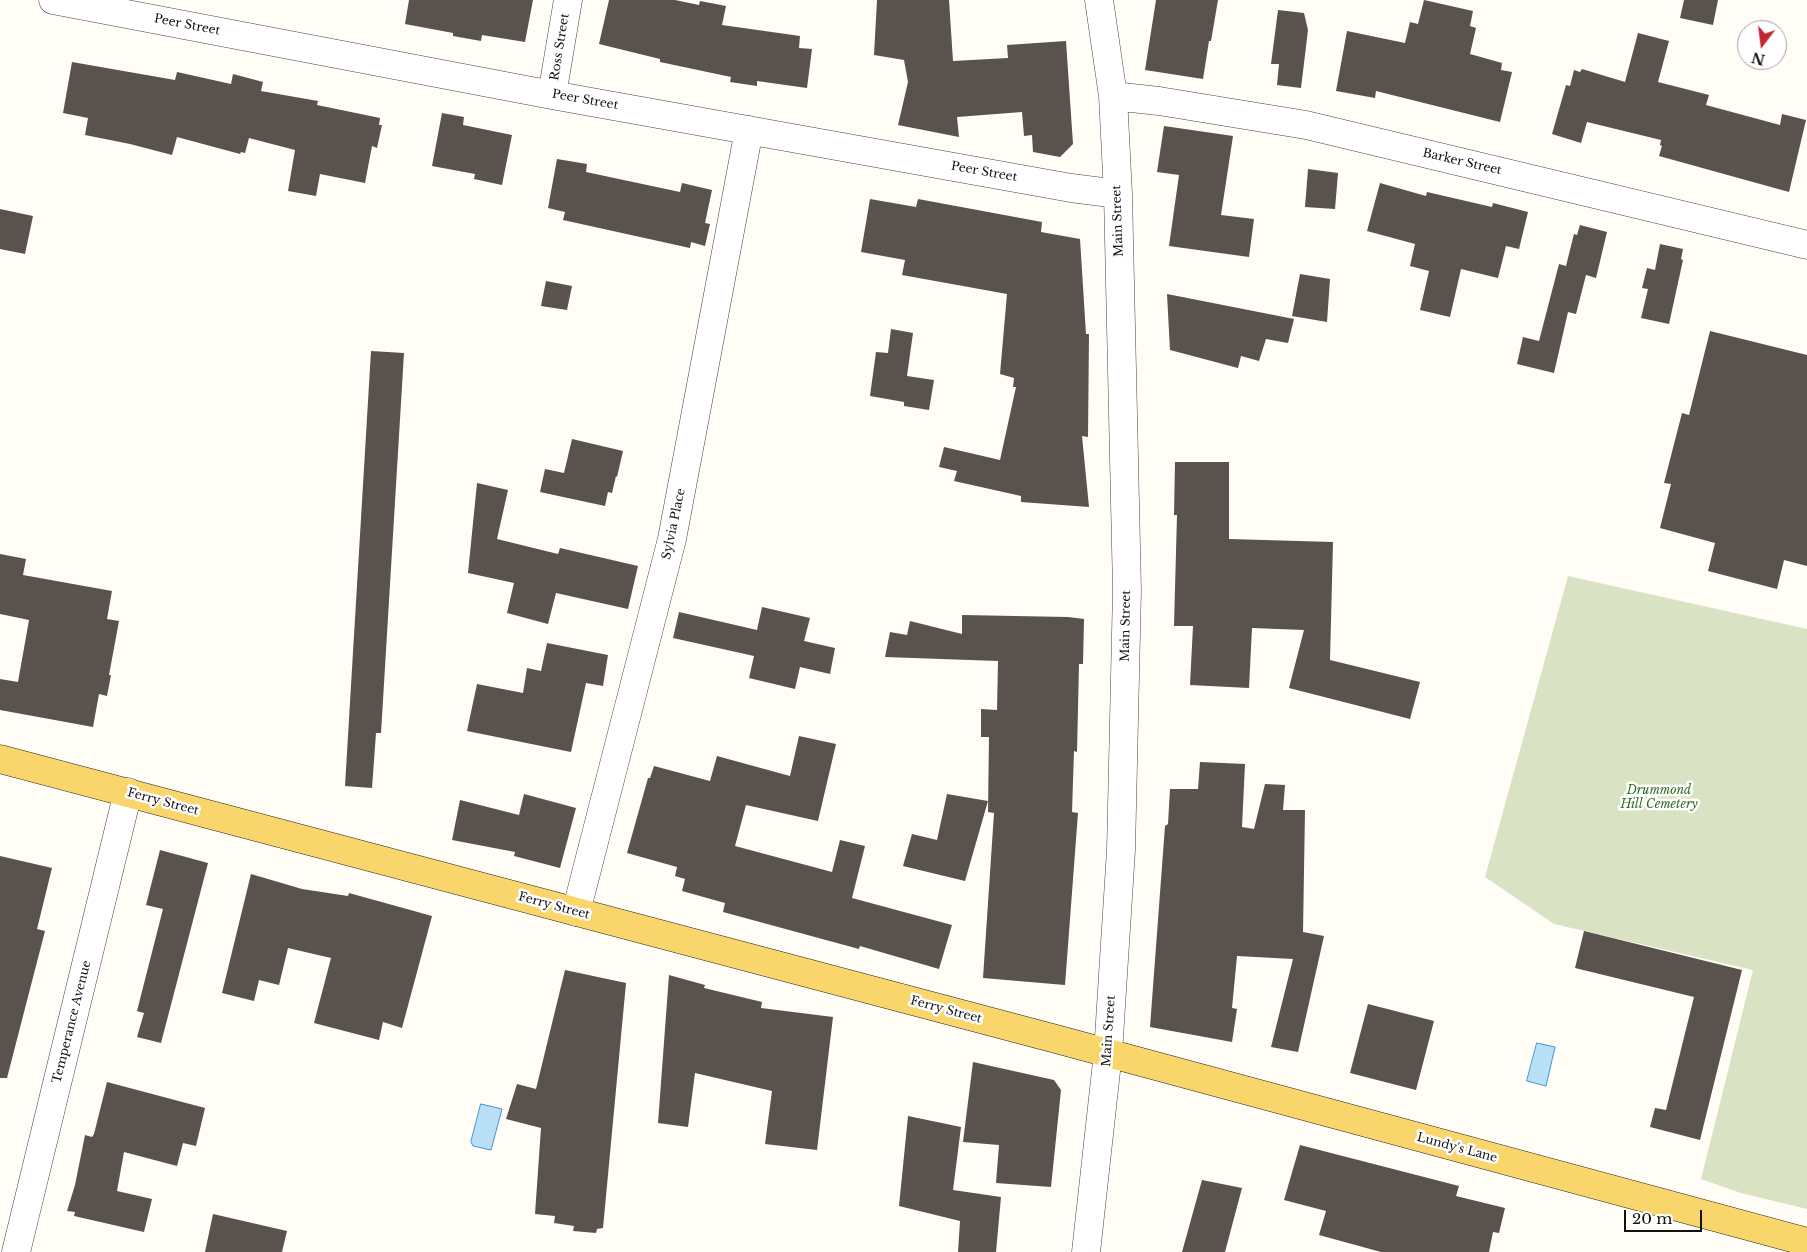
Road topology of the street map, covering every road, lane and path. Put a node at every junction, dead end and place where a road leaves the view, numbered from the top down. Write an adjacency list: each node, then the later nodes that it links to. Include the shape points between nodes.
1 (53, 0): 4 (street, Peer Street)
2 (568, 0): 4 (street, Ross Street)
3 (1099, 0): 5 (street, Main Street)
4 (552, 95): 6 (street, Peer Street)
5 (1113, 96): 7 (street, Main Street); 8 (street, Barker Street, via 1306,125)
6 (750, 130): 7 (street, Peer Street); 11 (street, Sylvia Place, via 672,539)
7 (1118, 194): 12 (street, Main Street, via 1127,590 1121,850)
8 (1807, 245)
9 (0, 760): 10 (main road, Ferry Street)
10 (128, 792): 11 (main road, Ferry Street); 14 (street, Temperance Avenue)
11 (576, 912): 12 (main road, Ferry Street)
12 (1108, 1053): 13 (main road, Lundy's Lane); 15 (street, Main Street)
13 (1807, 1242)
14 (16, 1252)
15 (1086, 1252)

